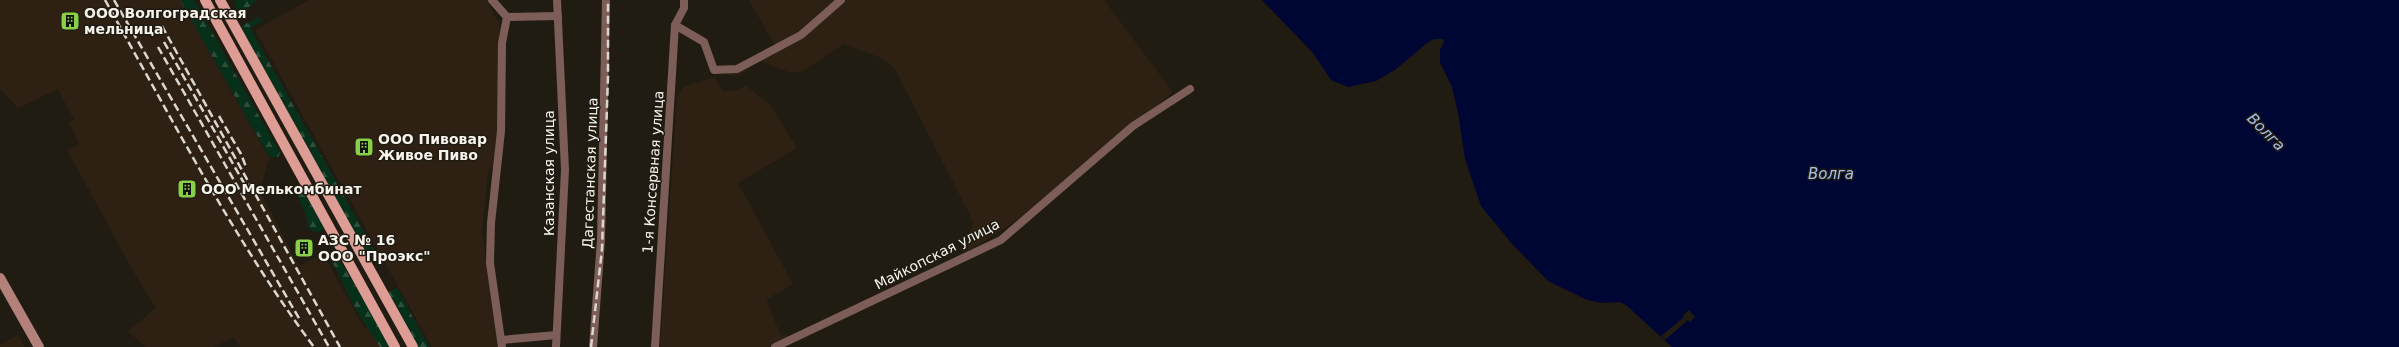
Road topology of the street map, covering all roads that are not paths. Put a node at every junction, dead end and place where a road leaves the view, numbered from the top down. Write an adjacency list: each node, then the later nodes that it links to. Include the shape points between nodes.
1 (220, 0): 17 (main road)
2 (492, 0): 9 (street)
3 (557, 0): 8 (street, Казанская улица)
4 (606, 0): 19 (street, Дагестанская улица, via 601,233)
5 (684, 0): 10 (street, 1-я Консервная улица, via 684,8)
6 (841, 0): 10 (street, via 801,35 737,69 714,70 704,42)
7 (207, 1): 16 (main road)
8 (558, 16): 9 (street); 13 (street, Казанская улица, via 565,170)
9 (507, 17): 14 (street, via 502,43 501,131 490,263)
10 (675, 25): 20 (street, 1-я Консервная улица)
11 (1190, 89): 21 (street, Майкопская улица, via 1133,126 1001,240)
12 (0, 278): 15 (street)
13 (556, 335): 14 (street); 18 (street, Казанская улица)
14 (502, 343)
15 (39, 347)
16 (396, 347)
17 (413, 347)
18 (556, 347)
19 (593, 347)
20 (655, 347)
21 (775, 347)

